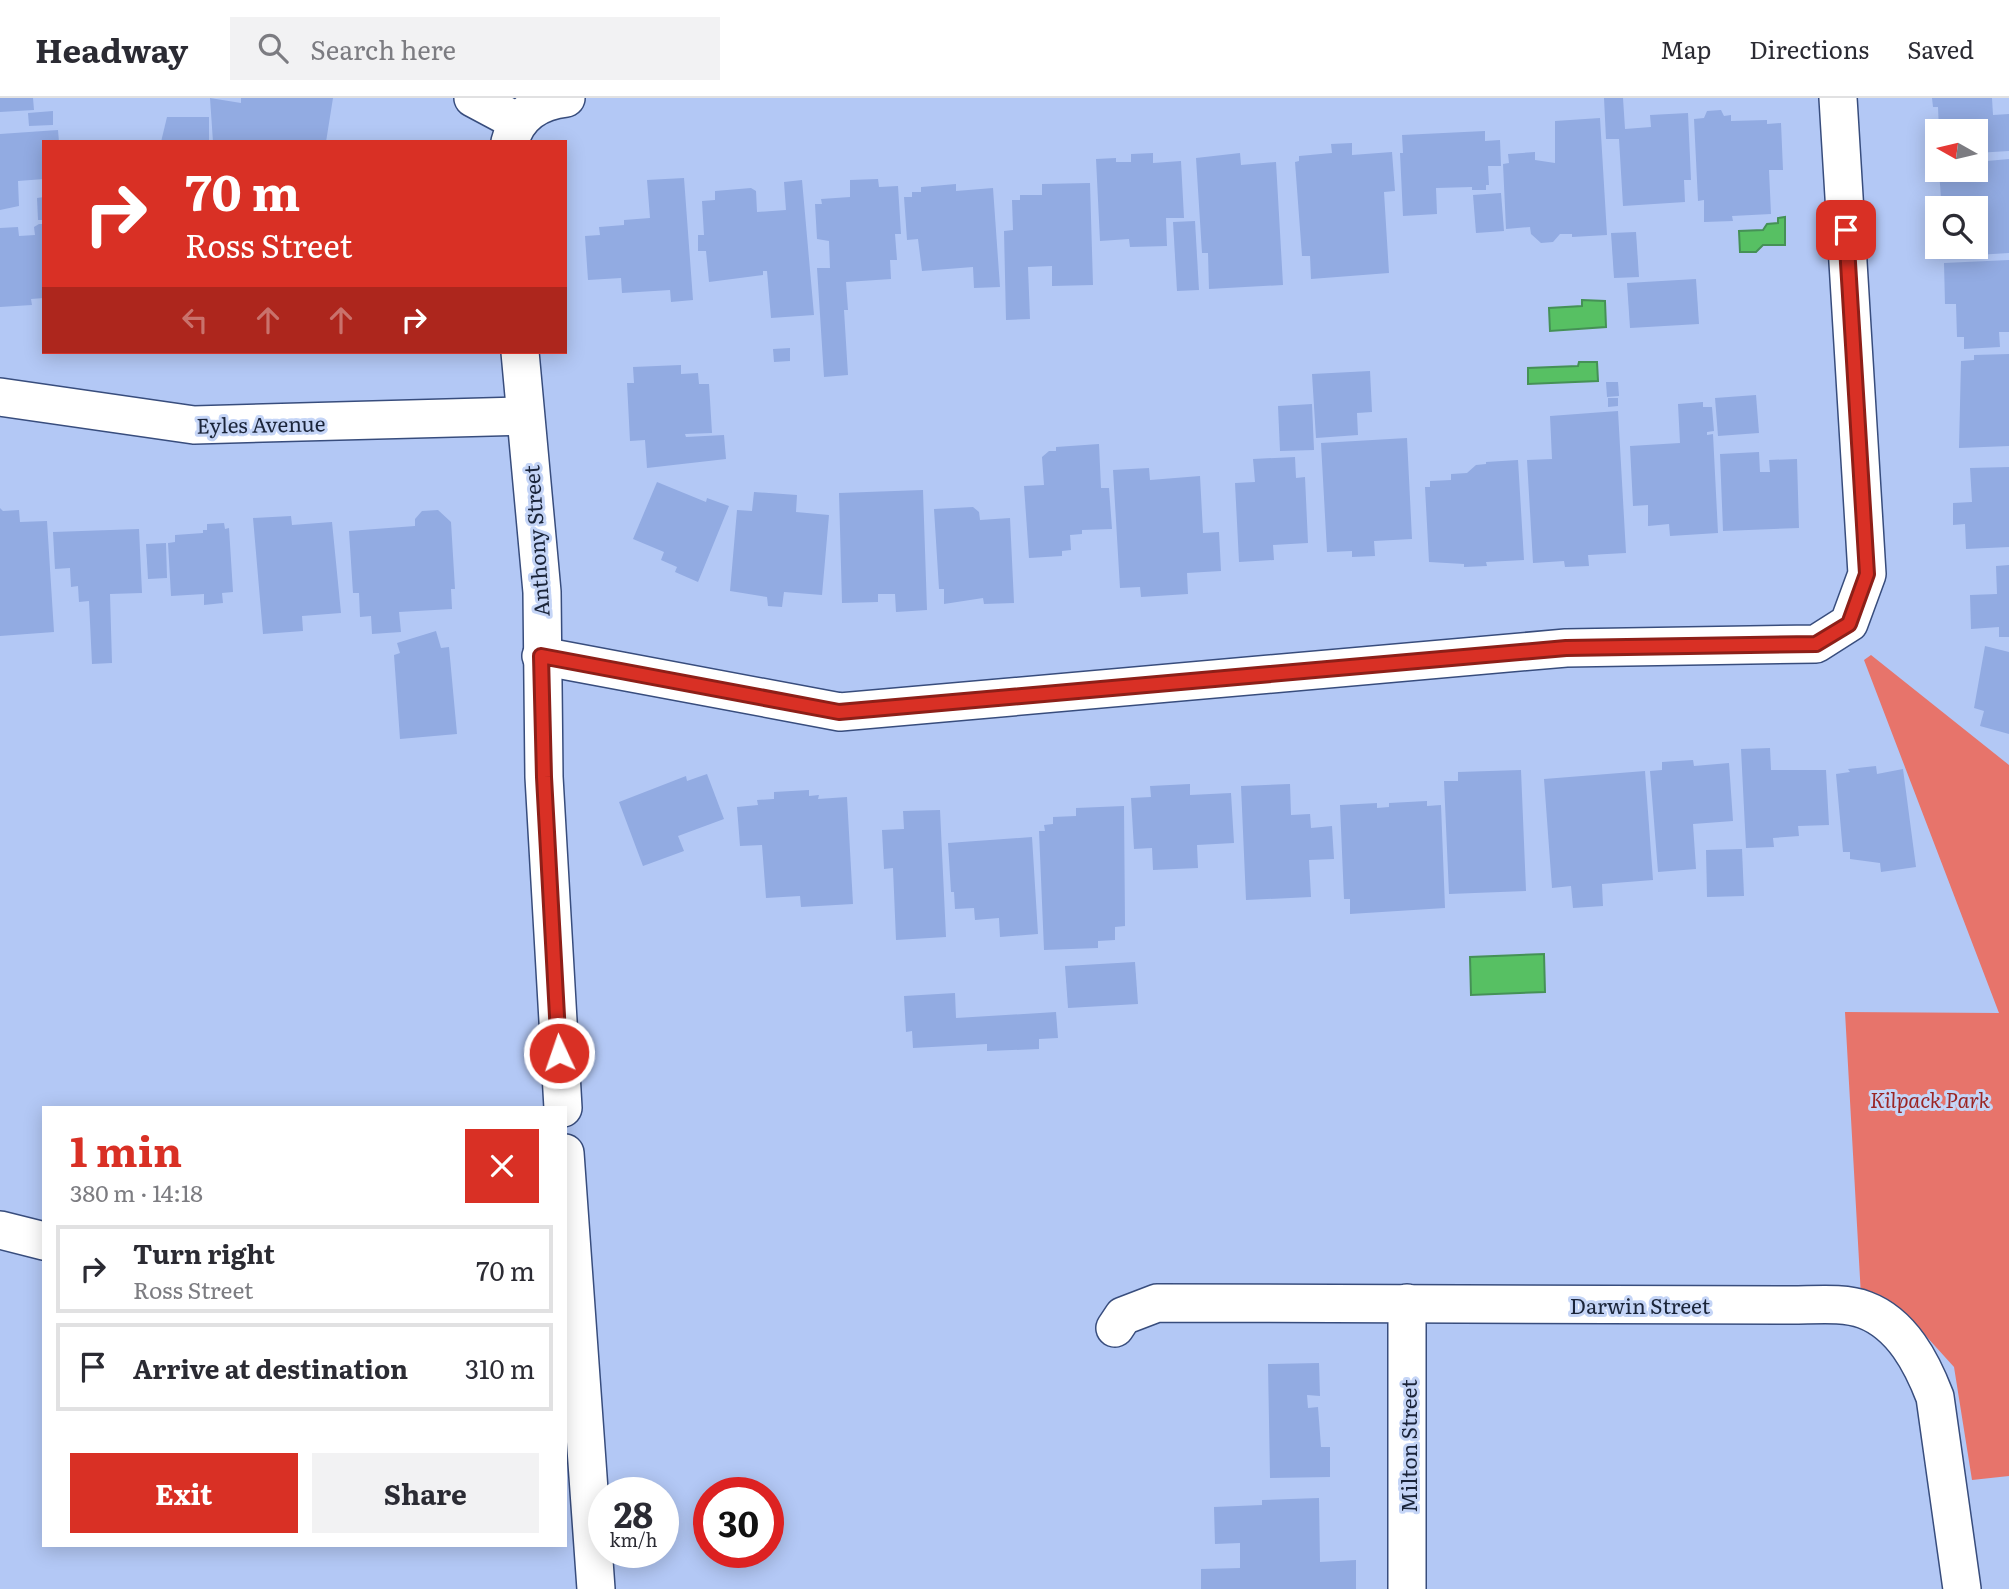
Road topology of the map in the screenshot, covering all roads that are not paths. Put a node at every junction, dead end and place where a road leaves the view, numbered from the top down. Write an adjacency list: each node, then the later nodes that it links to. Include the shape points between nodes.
1 (473, 98): 4 (street)
2 (566, 98): 4 (street, via 544,103)
3 (1839, 98): 8 (street, via 1867,574 1849,624 1816,644 1566,648 839,712)
4 (514, 132)
5 (520, 354): 7 (street, Anthony Street)
6 (0, 397): 7 (street, Eyles Avenue, via 194,425)
7 (524, 416): 8 (street, Anthony Street, via 542,592)
8 (541, 656): 9 (street, Anthony Street)
9 (563, 1106)
10 (567, 1218): 13 (street)
11 (0, 1230): 12 (street)
12 (42, 1240)
13 (569, 1284): 16 (street)
14 (1408, 1303): 15 (street, Darwin Street, via 1157,1303 1123,1316); 17 (street, Milton Street); 18 (street, Darwin Street, via 1865,1309 1898,1333 1925,1371 1935,1397)
15 (1115, 1328)
16 (596, 1589)
17 (1407, 1589)
18 (1962, 1589)

